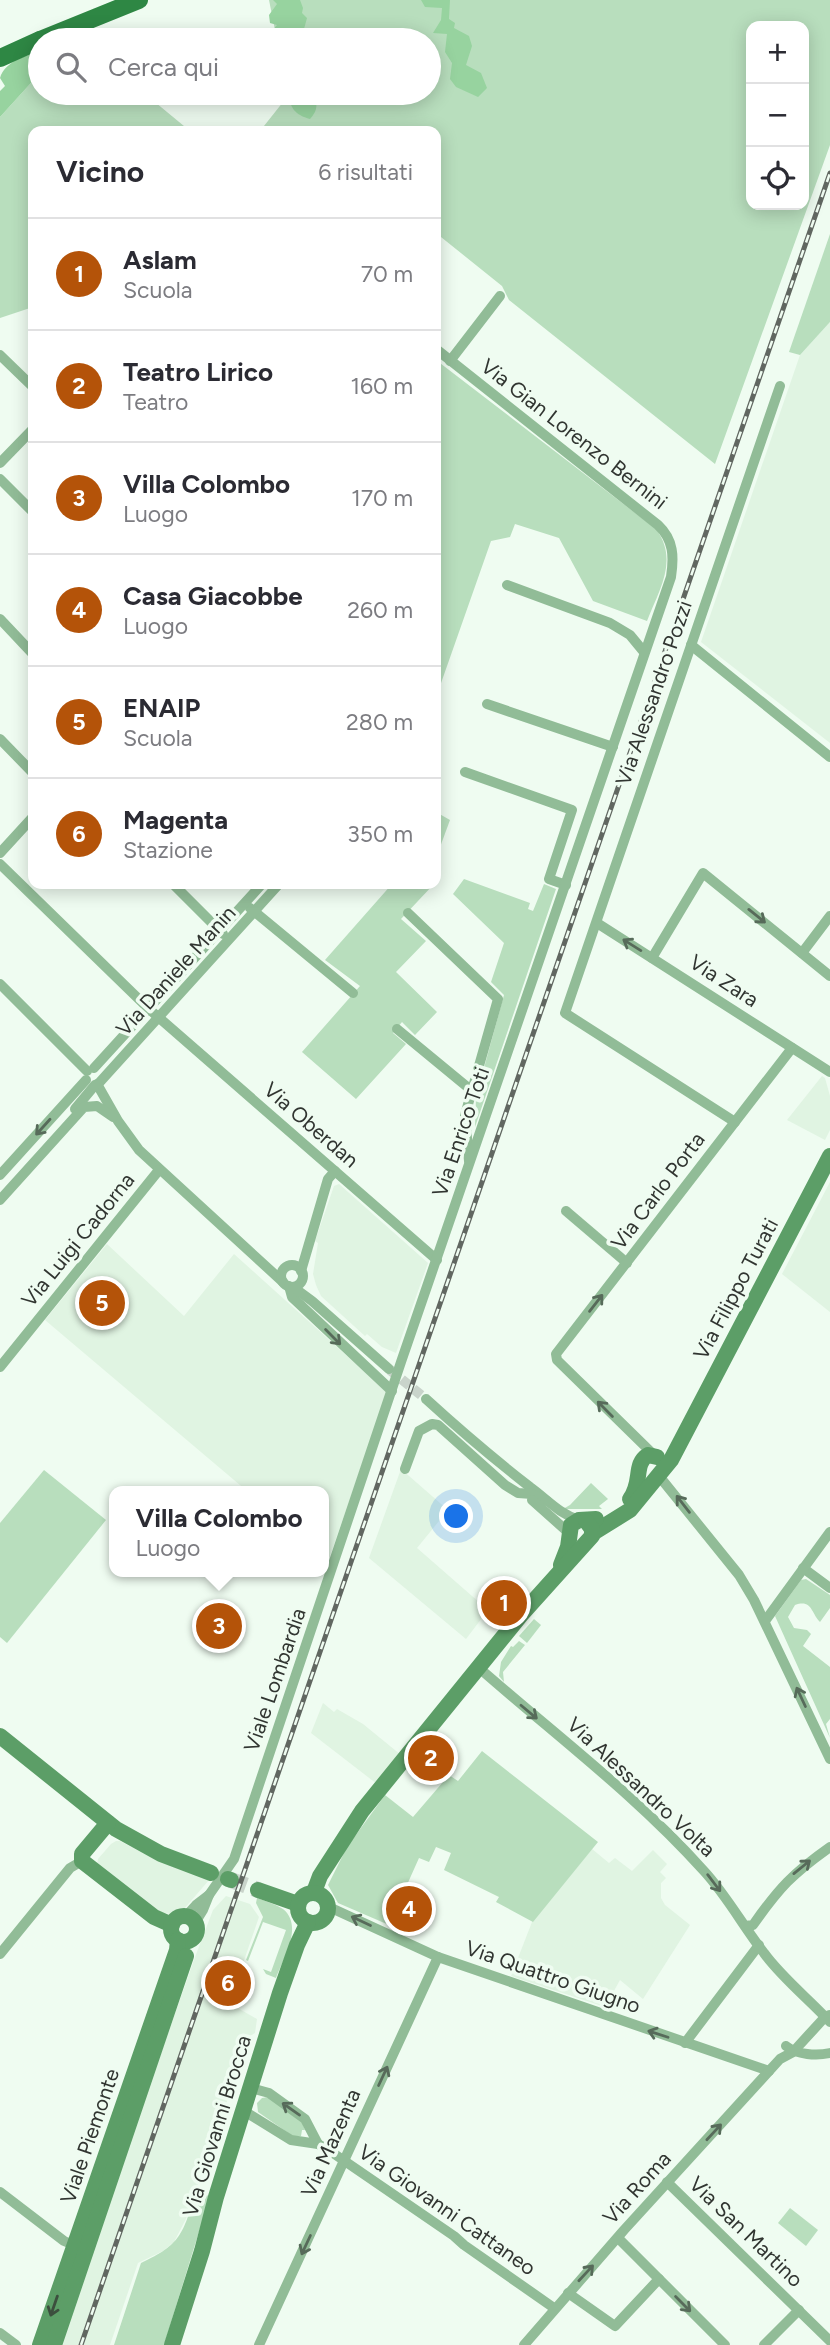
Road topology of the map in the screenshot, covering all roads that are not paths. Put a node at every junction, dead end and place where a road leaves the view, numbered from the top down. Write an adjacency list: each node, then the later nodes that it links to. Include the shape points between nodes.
1 (139, 0): 2 (main road)
2 (70, 28)
3 (28, 45): 4 (main road)
4 (0, 58)
5 (500, 296): 8 (street, Via Gian Lorenzo Bernini)
6 (441, 353): 8 (street, Via Gian Lorenzo Bernini)
7 (0, 355): 9 (street)
8 (450, 361): 15 (street, Via Gian Lorenzo Bernini, via 658,525)
9 (28, 382)
10 (780, 386): 18 (street, Via Alessandro Pozzi)
11 (28, 434): 12 (street)
12 (0, 463)
13 (0, 479): 14 (street)
14 (28, 507)
15 (670, 542): 20 (street, Via Enrico Toti, via 671,577)
16 (507, 585): 20 (street, via 610,623 630,635)
17 (0, 620): 19 (street)
18 (691, 646): 24 (street); 38 (street, Via Alessandro Pozzi)
19 (28, 649)
20 (644, 652): 23 (street, Via Enrico Toti)
21 (487, 704): 23 (street)
22 (0, 739): 25 (street)
23 (613, 747): 30 (street, Via Enrico Toti)
24 (830, 757)
25 (28, 768)
26 (465, 772): 30 (street, via 572,810 550,879)
27 (28, 822): 28 (street)
28 (0, 853)
29 (0, 864): 46 (street, Via Oberdan)
30 (566, 885): 57 (street, Via Enrico Toti)
31 (178, 889): 39 (street)
32 (257, 889): 34 (street, Via Daniele Manin)
33 (275, 889): 35 (street, Via Daniele Manin)
34 (244, 903): 35 (street); 39 (street, Via Daniele Manin)
35 (254, 912): 40 (street, Via Daniele Manin); 45 (street)
36 (408, 913): 52 (street, via 498,999)
37 (830, 916): 41 (street)
38 (597, 923): 42 (street, Via Zara, one-way to 38); 54 (street, Via Alessandro Pozzi, via 565,1013)
39 (219, 930): 40 (street); 46 (street, Via Daniele Manin)
40 (230, 940): 47 (street, Via Daniele Manin)
41 (802, 953): 42 (street, one-way to 41, via 703,873); 43 (street)
42 (652, 958): 49 (street, Via Zara)
43 (830, 976)
44 (0, 984): 51 (street)
45 (353, 993)
46 (149, 1009): 47 (street, Via Oberdan); 51 (street, Via Daniele Manin)
47 (159, 1018): 51 (street, Via Daniele Manin); 59 (street, Via Oberdan)
48 (397, 1029): 52 (street)
49 (792, 1048): 50 (street, Via Zara); 54 (street, Via Carlo Porta)
50 (830, 1072)
51 (93, 1078): 53 (street); 55 (street); 60 (street, one-way to 60)
52 (471, 1090): 57 (street, via 465,1115)
53 (118, 1121): 55 (street, via 97,1106 87,1105); 58 (street)
54 (735, 1122): 66 (street, Via Carlo Porta)
55 (62, 1129): 61 (street)
56 (830, 1156): 76 (street, Via Filippo Turati, via 671,1460)
57 (470, 1167): 65 (street, Via Enrico Toti)
58 (159, 1170): 68 (street); 72 (street, Via Luigi Cadorna)
59 (335, 1171): 64 (street); 65 (street, Via Oberdan)
60 (3, 1172): 61 (street)
61 (18, 1180): 62 (street)
62 (0, 1200)
63 (566, 1211): 66 (street)
64 (308, 1244): 67 (street); 69 (street)
65 (438, 1261): 74 (street, Via Enrico Toti)
66 (627, 1263): 76 (street, Via Carlo Porta, one-way to 66, via 633,1436 555,1357)
67 (288, 1266): 68 (street); 69 (street, via 296,1266); 70 (street, via 282,1272)
68 (266, 1269): 70 (street)
69 (302, 1274): 70 (street, via 300,1282); 71 (street)
70 (288, 1285): 71 (street); 74 (street, one-way to 74, via 292,1297)
71 (312, 1301): 73 (street)
72 (0, 1367)
73 (389, 1369)
74 (392, 1391): 100 (street, Viale Lombardia, via 234,1859 203,1910)
75 (426, 1399): 78 (street)
76 (654, 1468): 81 (street, Via Filippo Turati, via 630,1510); 87 (street, one-way to 76, via 739,1575)
77 (405, 1469): 79 (street, via 419,1431 438,1425 505,1485)
78 (505, 1469): 79 (street); 80 (street)
79 (526, 1494): 80 (street); 83 (street)
80 (547, 1502): 81 (street)
81 (587, 1529): 83 (street, via 580,1543); 85 (street, Via Filippo Turati)
82 (830, 1532): 84 (street)
83 (569, 1535): 85 (street)
84 (803, 1568): 86 (street); 87 (street)
85 (555, 1576): 88 (street)
86 (830, 1588)
87 (765, 1621): 90 (street, one-way to 87)
88 (478, 1668): 96 (street, via 362,1811); 101 (street, Via Alessandro Volta, one-way to 101, via 662,1827 706,1872)
89 (0, 1736): 91 (street)
90 (830, 1759)
91 (112, 1826): 93 (street); 94 (street, via 161,1854)
92 (830, 1847): 101 (street, one-way to 92, via 753,1925 778,1890)
93 (84, 1864): 100 (street, via 154,1917); 102 (street, via 70,1868)
94 (211, 1873)
95 (258, 1890): 97 (street)
96 (314, 1892): 97 (street); 98 (street, via 325,1897)
97 (298, 1904): 99 (street, via 300,1915)
98 (329, 1907): 99 (street, via 322,1920); 103 (street, Via Quattro Giugno, one-way to 98)
99 (308, 1922): 109 (street, Via Giovanni Brocca)
100 (184, 1929): 116 (street, Viale Piemonte, via 188,1952)
101 (753, 1935): 104 (street, Via Alessandro Volta, via 764,1953); 105 (street)
102 (0, 1954)
103 (438, 1957): 105 (street, Via Quattro Giugno, one-way to 103); 112 (street, Via Mazenta, one-way to 103)
104 (826, 2016): 106 (street)
105 (685, 2043): 108 (street, Via Quattro Giugno)
106 (789, 2049): 107 (street); 108 (street, Via Roma)
107 (830, 2053)
108 (769, 2071): 113 (street, Via Roma, one-way to 108)
109 (251, 2088): 110 (street, Via Giovanni Brocca); 111 (street, Via Giovanni Cattaneo, one-way to 109, via 305,2119 269,2093)
110 (244, 2111): 111 (street, Via Giovanni Cattaneo, via 291,2140); 123 (street, Via Giovanni Brocca)
111 (318, 2144): 112 (street, Via Giovanni Cattaneo)
112 (344, 2160): 119 (street, Via Giovanni Cattaneo); 127 (street, Via Mazenta, one-way to 127)
113 (667, 2182): 115 (street, Via Roma); 120 (street, Via San Martino)
114 (0, 2192): 116 (street)
115 (618, 2238): 117 (street); 118 (street, Via Roma, one-way to 115)
116 (80, 2248): 125 (street, Viale Piemonte, one-way to 125); 126 (street, Viale Piemonte)
117 (659, 2279): 118 (street, via 615,2326); 129 (street, one-way to 129)
118 (568, 2292): 119 (street, Via Roma)
119 (554, 2308): 128 (street, Via Roma)
120 (799, 2310): 122 (street, Via San Martino); 130 (street, Via San Martino)
121 (0, 2333): 124 (street)
122 (830, 2341)
123 (175, 2344)
124 (16, 2345)
125 (40, 2345)
126 (54, 2345)
127 (259, 2345)
128 (524, 2345)
129 (725, 2345)
130 (764, 2345)

